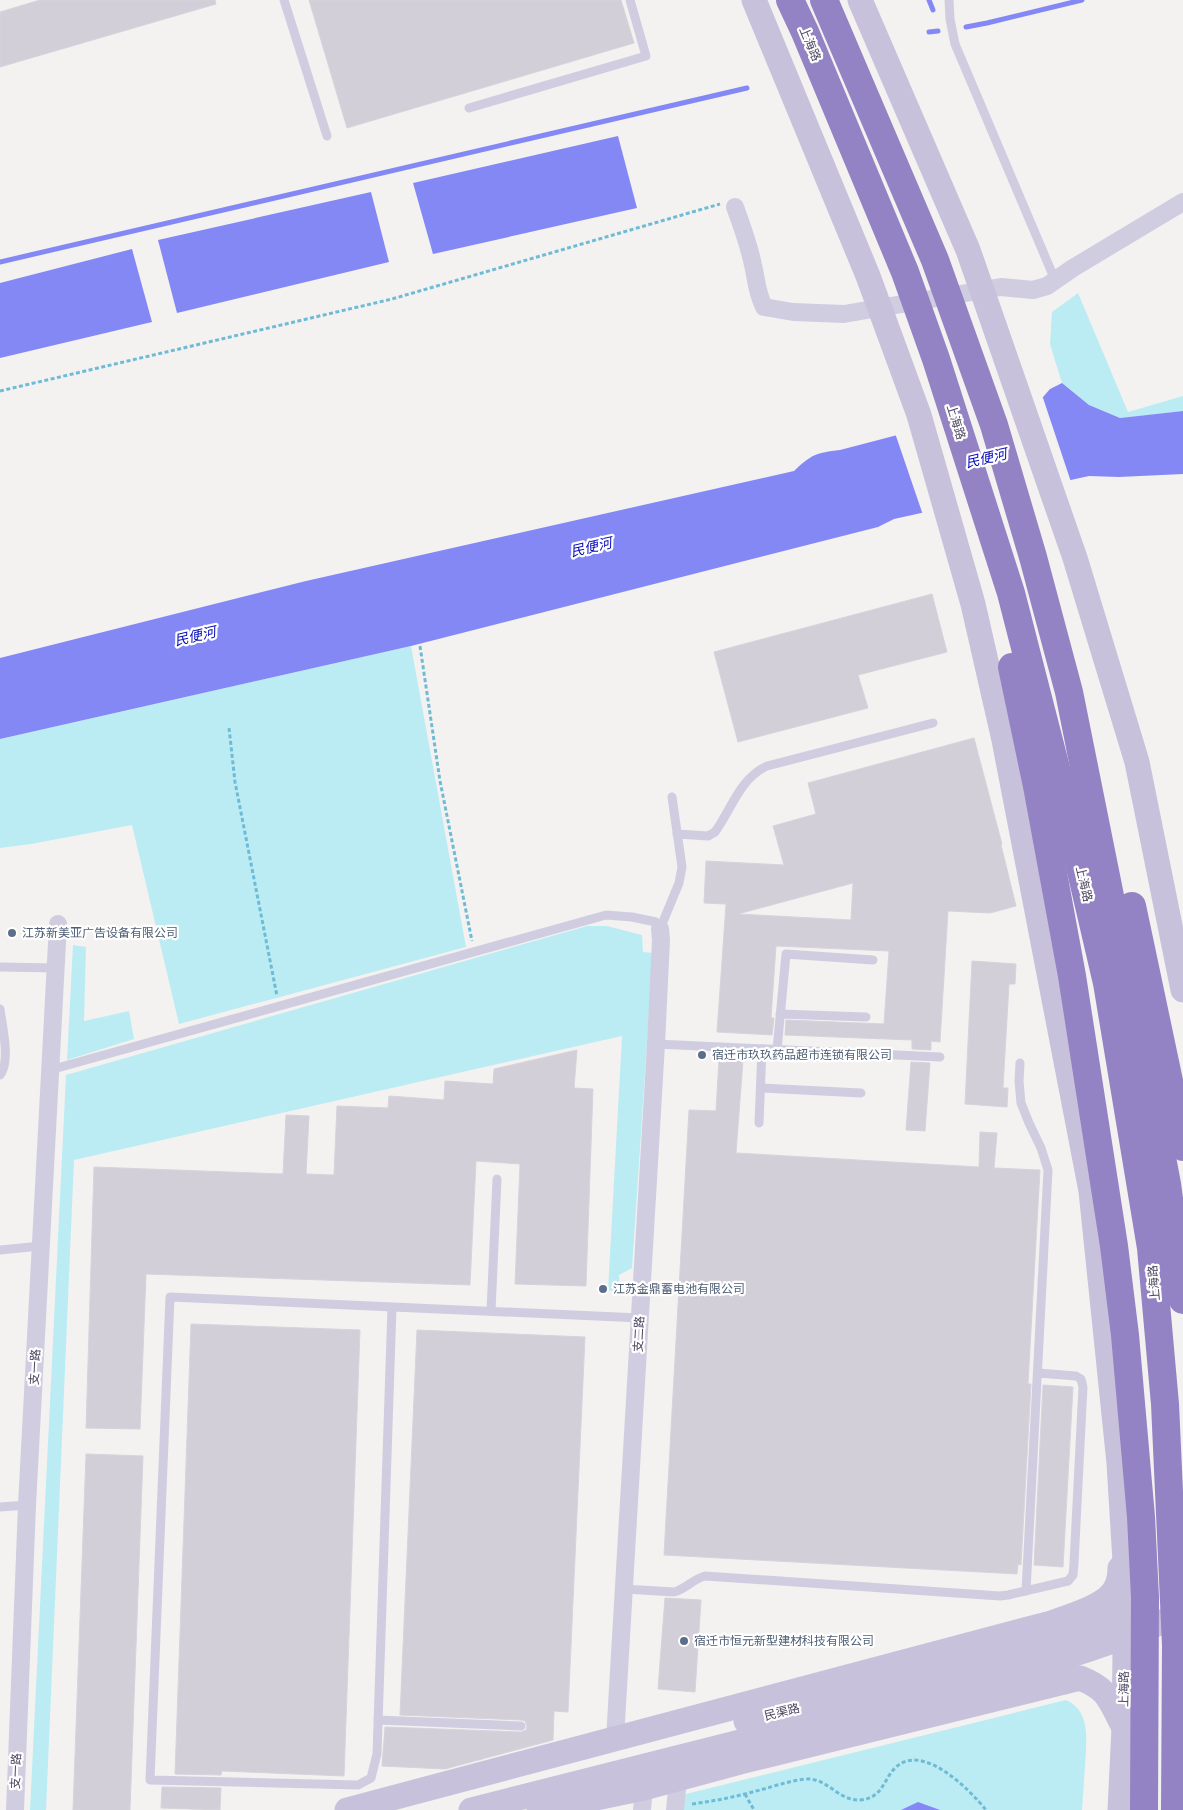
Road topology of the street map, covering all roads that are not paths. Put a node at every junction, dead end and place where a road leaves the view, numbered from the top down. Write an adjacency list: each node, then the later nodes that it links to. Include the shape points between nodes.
1 (284, 0): 9 (lane)
2 (630, 0): 8 (lane, via 646,56)
3 (754, 0): 13 (main road, 上海路, via 868,276 919,415)
4 (790, 0): 13 (highway, 上海路, via 905,272 936,359 973,473)
5 (824, 0): 14 (highway, 上海路, via 935,260 994,426)
6 (860, 0): 23 (main road, via 968,250 1075,558 1137,762)
7 (950, 0): 12 (lane, via 955,44)
8 (469, 108)
9 (327, 136)
10 (1183, 202): 12 (street)
11 (735, 207): 12 (street, via 764,307 792,312 844,314 1001,287 1032,290)
12 (1056, 280)
13 (994, 597): 48 (main road, 上海路, via 1004,740 1091,1191 1119,1463); 67 (highway, via 1037,786 1072,976 1118,1282 1141,1517); 68 (highway, 上海路, via 1067,811 1107,984 1151,1248 1165,1404 1176,1636)
14 (1069, 692): 37 (highway, via 1104,783); 41 (highway, 上海路, via 1157,1129)
15 (934, 723): 17 (lane, via 758,769 741,789 715,832 708,836)
16 (672, 797): 17 (lane)
17 (677, 834): 19 (lane, via 682,867 679,883)
18 (58, 924): 22 (street, 支一路)
19 (660, 929): 27 (street, 支二路); 32 (lane, via 656,922 606,915)
20 (873, 960): 25 (lane, via 786,954)
21 (0, 967): 22 (lane)
22 (56, 968): 32 (street, 支一路)
23 (1183, 990)
24 (0, 1009): 33 (lane, via 6,1056)
25 (780, 1014): 26 (lane); 29 (lane)
26 (866, 1017)
27 (656, 1044): 28 (lane); 44 (street, 支二路)
28 (762, 1049): 29 (lane); 34 (lane)
29 (777, 1050): 30 (lane)
30 (940, 1057)
31 (1020, 1063): 45 (lane, via 1022,1103 1048,1170)
32 (50, 1070): 39 (street, 支一路)
33 (0, 1075)
34 (761, 1088): 35 (lane); 36 (lane)
35 (861, 1093)
36 (760, 1123)
37 (1183, 1147)
38 (497, 1179): 43 (lane)
39 (41, 1246): 40 (lane); 46 (street, 支一路)
40 (0, 1250)
41 (1183, 1300)
42 (392, 1307): 43 (lane); 53 (lane); 53 (lane, via 170,1297 150,1780 358,1785 371,1778 377,1754)
43 (491, 1311): 44 (lane)
44 (640, 1318): 49 (street, 支二路)
45 (1038, 1373): 51 (lane); 51 (lane, via 1076,1376 1083,1386 1074,1563 1073,1575 1068,1581)
46 (27, 1504): 47 (lane); 61 (street, 支一路)
47 (0, 1507)
48 (1123, 1534): 55 (main road, 上海路, via 1126,1578); 56 (main road, via 1116,1588 1104,1600 1083,1611 1051,1623)
49 (624, 1589): 51 (lane, via 674,1592 705,1576 1000,1596); 56 (street, 支二路)
50 (1183, 1589): 57 (main road, 民渠路, via 1077,1634)
51 (1026, 1591)
52 (1183, 1612): 57 (main road, 民渠路, via 1072,1656 888,1705)
53 (378, 1720): 54 (lane)
54 (522, 1726)
55 (1124, 1728): 58 (main road, via 1107,1695 1096,1684 1080,1678); 66 (main road, 上海路)
56 (615, 1739): 62 (main road)
57 (590, 1770): 63 (main road, 民渠路); 64 (main road, 民渠路)
58 (678, 1779): 59 (main road); 60 (street)
59 (643, 1799): 65 (main road)
60 (675, 1809)
61 (15, 1810)
62 (346, 1810)
63 (374, 1810)
64 (471, 1810)
65 (539, 1810)
66 (1120, 1810)
67 (1144, 1810)
68 (1175, 1810)

